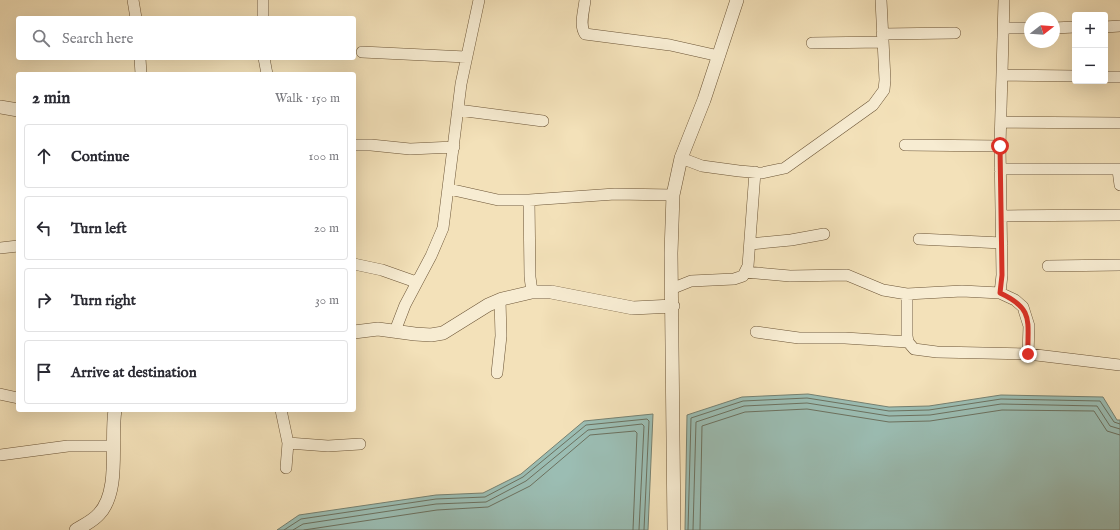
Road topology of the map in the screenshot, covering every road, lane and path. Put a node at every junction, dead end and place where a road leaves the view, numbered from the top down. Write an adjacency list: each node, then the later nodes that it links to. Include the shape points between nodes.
1 (133, 0): 8 (street)
2 (263, 0): 9 (street)
3 (479, 0): 21 (street)
4 (585, 0): 20 (street, via 582,24 585,34 670,45)
5 (737, 0): 20 (street)
6 (881, 0): 17 (street)
7 (1004, 0): 13 (street)
8 (136, 16)
9 (263, 16)
10 (1120, 26): 12 (street)
11 (1072, 27): 15 (street)
12 (1108, 27)
13 (1004, 28): 14 (street); 26 (street)
14 (1024, 28)
15 (1060, 28)
16 (955, 33): 17 (street)
17 (883, 38): 18 (street); 43 (street, via 884,90 873,105 796,162 774,172)
18 (812, 43)
19 (362, 52): 21 (street)
20 (719, 56): 40 (street)
21 (466, 57): 32 (street)
22 (140, 60): 24 (street)
23 (264, 60): 25 (street)
24 (141, 72)
25 (268, 72)
26 (1002, 75): 27 (street); 34 (street)
27 (1072, 76)
28 (1108, 77): 29 (street)
29 (1120, 77)
30 (0, 106): 31 (street)
31 (16, 110)
32 (458, 110): 33 (street); 39 (street)
33 (544, 121)
34 (1001, 122): 35 (street); 38 (street)
35 (1120, 123)
36 (356, 145): 39 (street, via 410,149)
37 (905, 145): 38 (street)
38 (1000, 146): 41 (street)
39 (454, 147): 45 (street)
40 (681, 158): 43 (street, via 713,168); 46 (street)
41 (1000, 169): 42 (street); 49 (street)
42 (1119, 170): 44 (street)
43 (755, 172): 53 (street)
44 (1120, 185)
45 (449, 188): 47 (street, via 483,198); 60 (street, via 444,222 438,241)
46 (672, 195): 47 (street, via 615,194); 61 (street)
47 (529, 200): 62 (street)
48 (1120, 215): 49 (street)
49 (1001, 216): 52 (street)
50 (824, 234): 53 (street)
51 (919, 239): 52 (street)
52 (1002, 243): 63 (street)
53 (750, 244): 59 (street)
54 (16, 246): 55 (street)
55 (0, 248)
56 (356, 264): 60 (street)
57 (1120, 265): 58 (street)
58 (1048, 266)
59 (746, 272): 61 (street, via 734,280 692,281); 64 (street, via 790,276 846,275 883,290)
60 (416, 282): 67 (street)
61 (671, 289): 66 (street)
62 (532, 292): 65 (street); 66 (street, via 551,292 633,308)
63 (1000, 293): 64 (street, via 962,291); 71 (street, via 1023,307 1028,326)
64 (907, 294): 70 (street)
65 (500, 300): 67 (street, via 443,332 431,335); 73 (street, via 501,336)
66 (673, 306): 84 (street)
67 (395, 331): 68 (street, via 378,329)
68 (356, 332)
69 (756, 332): 70 (street, via 799,338)
70 (908, 342): 71 (street, via 914,349 919,350)
71 (1028, 354): 72 (street)
72 (1120, 365)
73 (497, 373)
74 (0, 394): 75 (street)
75 (16, 398)
76 (115, 412): 80 (street)
77 (281, 412): 78 (street)
78 (288, 443): 79 (street, via 328,446); 82 (street)
79 (360, 444)
80 (113, 446): 81 (street, via 57,447); 83 (street, via 112,480 108,499 100,514)
81 (0, 455)
82 (286, 468)
83 (82, 529)
84 (674, 530)

